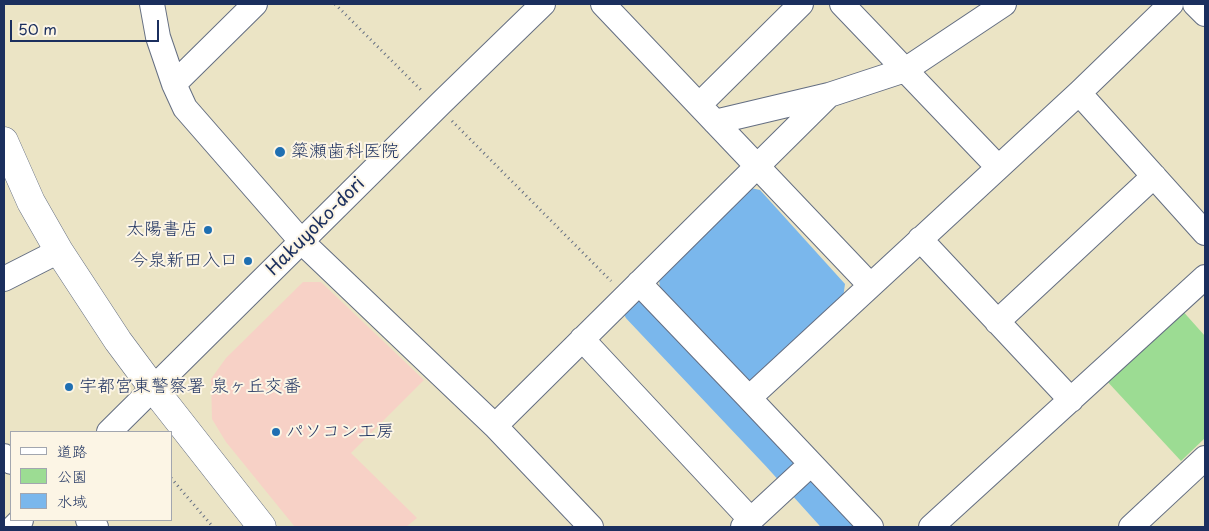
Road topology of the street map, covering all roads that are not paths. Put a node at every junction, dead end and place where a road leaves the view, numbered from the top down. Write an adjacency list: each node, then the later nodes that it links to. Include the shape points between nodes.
1 (152, 4): 12 (street, via 158,38)
2 (255, 4): 12 (street)
3 (543, 4): 23 (street, Hakuyoko-dori)
4 (603, 4): 15 (street)
5 (801, 4): 15 (street)
6 (842, 4): 11 (street)
7 (1004, 4): 11 (street)
8 (1171, 4): 13 (street)
9 (1195, 4): 10 (street)
10 (1205, 14)
11 (905, 70): 14 (street); 19 (street)
12 (174, 84): 23 (street, via 184,108)
13 (1079, 93): 19 (street); 20 (street)
14 (829, 95): 16 (street); 18 (street)
15 (699, 105): 16 (street)
16 (715, 122): 18 (street)
17 (4, 141): 24 (highway)
18 (757, 166): 27 (street); 28 (street)
19 (998, 167): 22 (street)
20 (1154, 176): 21 (street); 29 (street)
21 (1205, 233)
22 (920, 239): 27 (street); 29 (street)
23 (302, 242): 31 (street, Hakuyoko-dori); 34 (street)
24 (59, 251): 26 (street); 31 (highway)
25 (1205, 277): 33 (street)
26 (4, 280)
27 (870, 285): 32 (street)
28 (632, 290): 30 (street); 32 (street)
29 (997, 322): 33 (street)
30 (582, 339): 34 (street); 38 (street)
31 (153, 388): 35 (street, Hakuyoko-dori); 39 (highway)
32 (749, 398): 37 (street)
33 (1071, 400): 42 (street)
34 (495, 426): 40 (street)
35 (110, 431)
36 (1205, 458): 43 (street)
37 (811, 464): 38 (street); 41 (street)
38 (747, 523)
39 (262, 527)
40 (592, 527)
41 (871, 527)
42 (931, 527)
43 (1131, 527)

